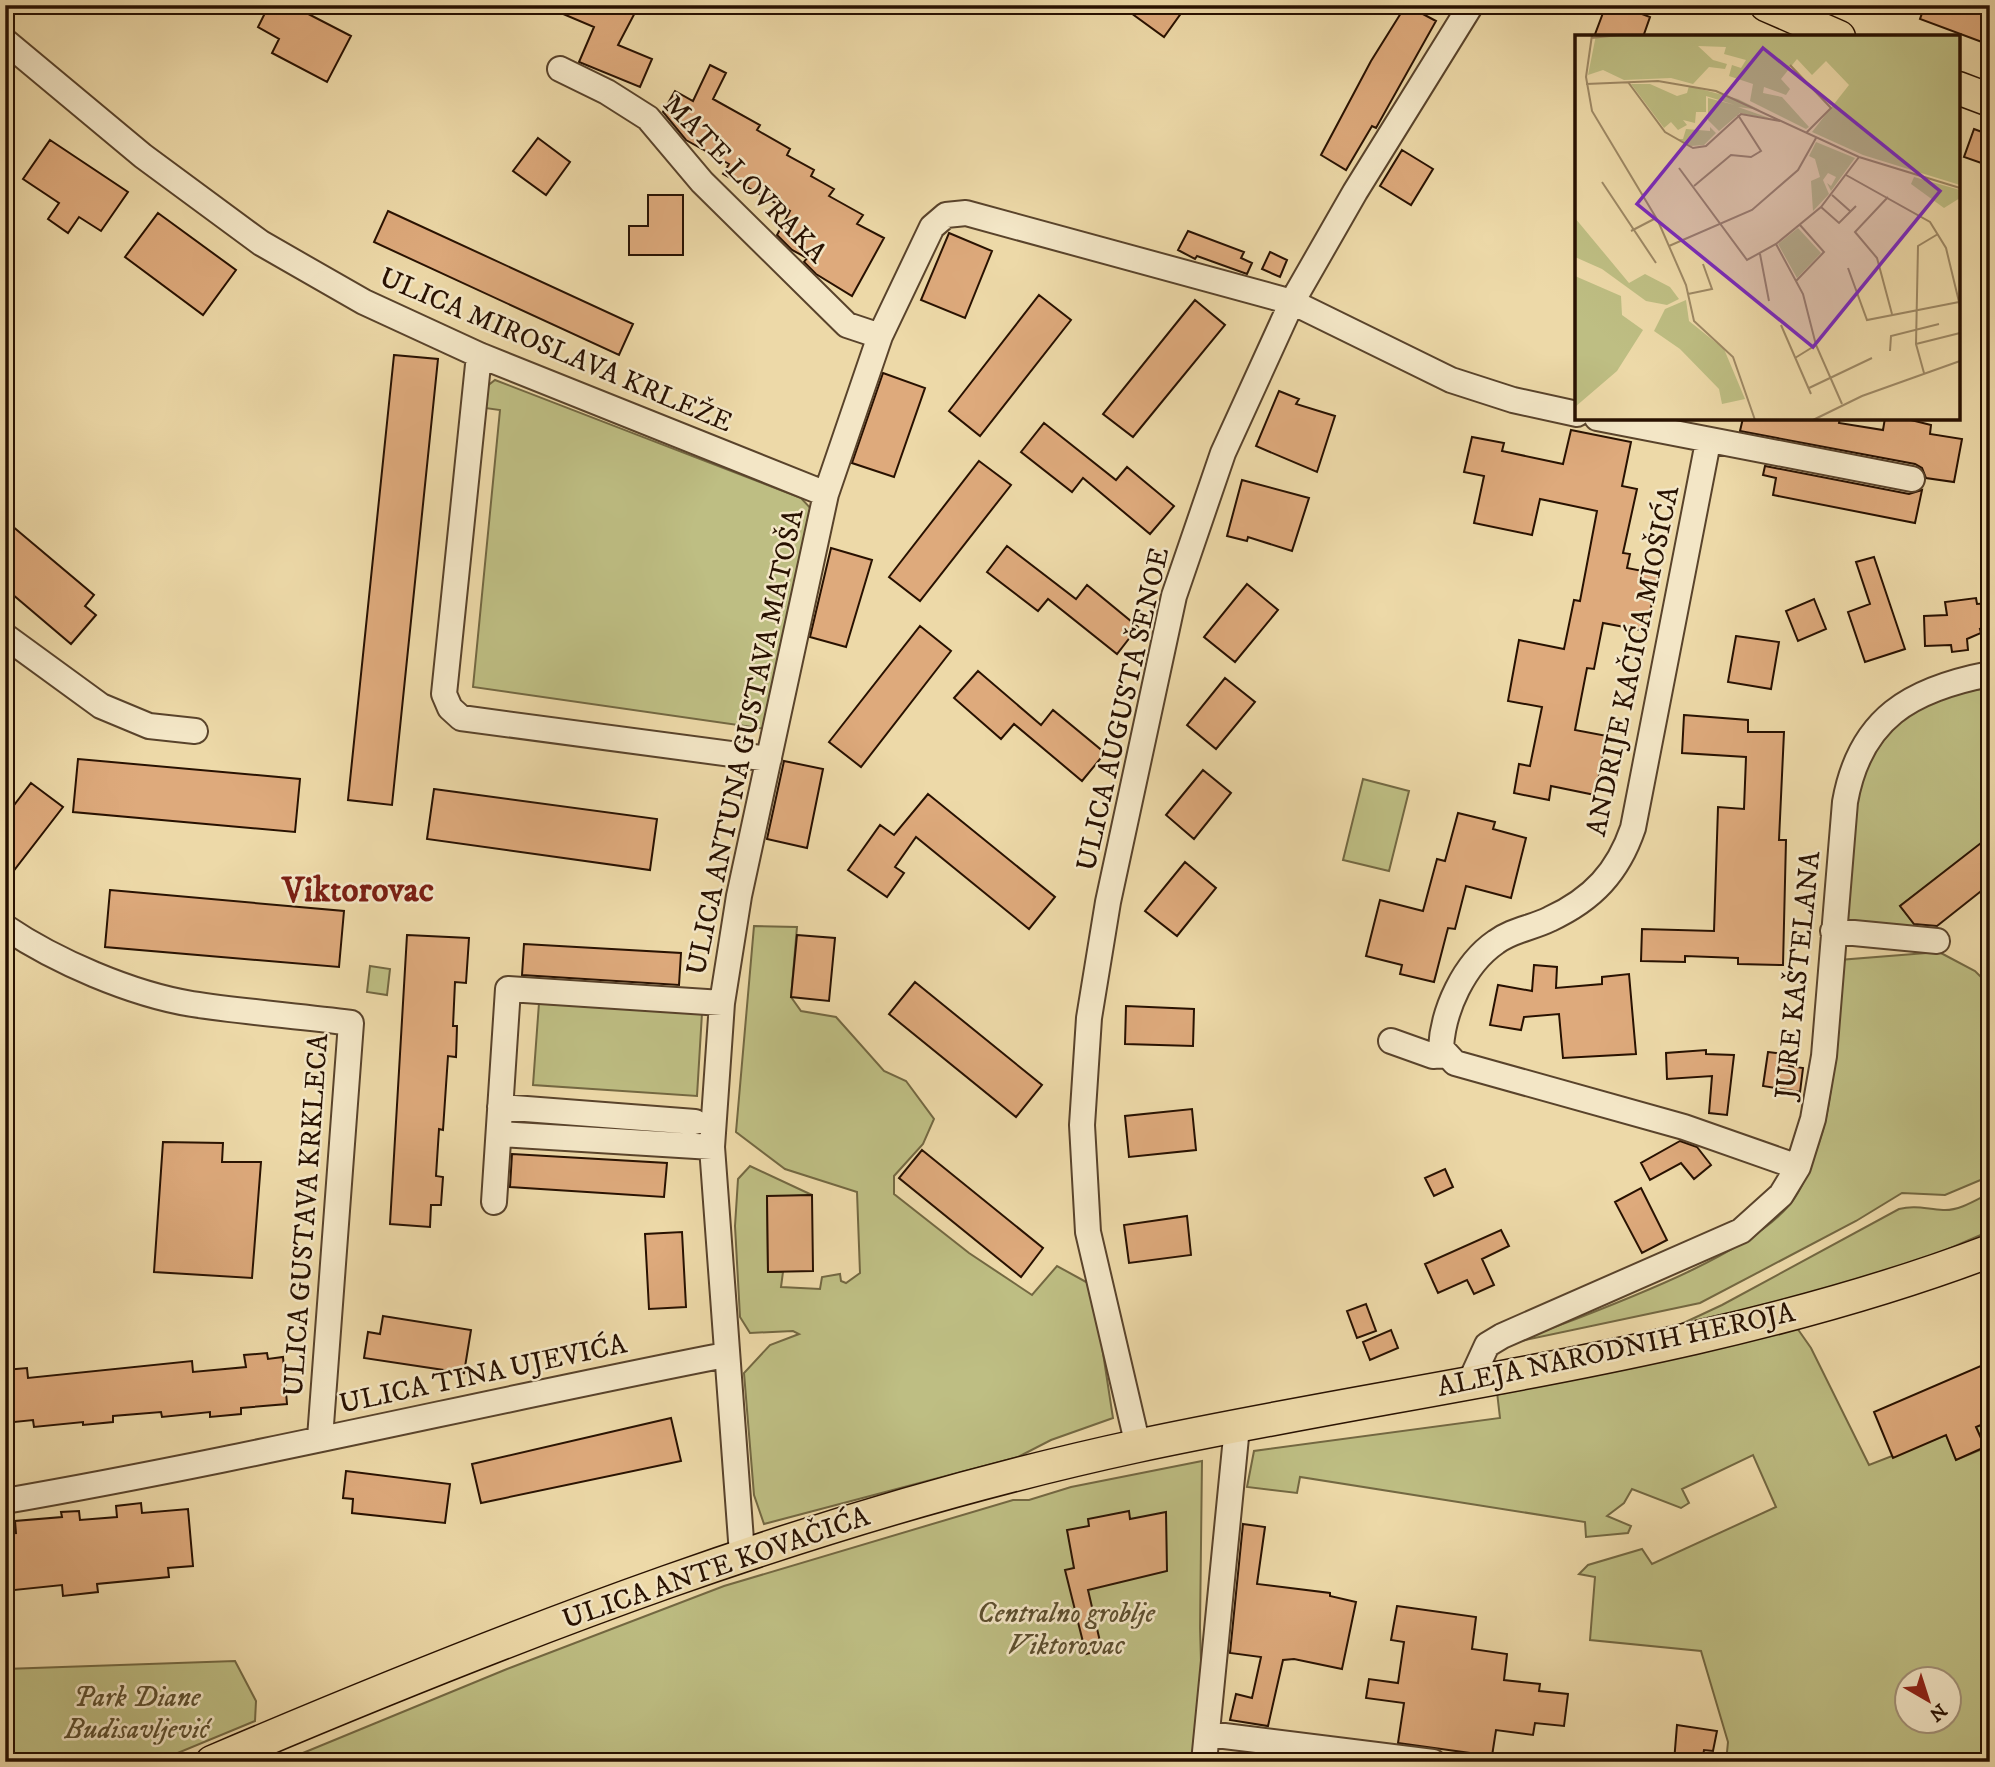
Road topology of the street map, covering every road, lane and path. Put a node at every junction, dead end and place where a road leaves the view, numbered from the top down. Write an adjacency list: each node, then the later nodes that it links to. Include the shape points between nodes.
1 (1471, 5): 8 (street, ULICA AUGUSTA ŠENOE)
2 (1782, 8): 3 (main road)
3 (1835, 35)
4 (5, 41): 10 (street, ULICA MIROSLAVA KRLEŽE, via 143,156 261,243 363,302)
5 (560, 69): 9 (street, MATE LOVRAKA, via 648,118 702,182 847,325)
6 (1960, 89): 7 (main road)
7 (1990, 100)
8 (1293, 302): 9 (street, ULICA ANTUNA GUSTAVA MATOŠA, via 966,213 946,215 932,227); 11 (street, via 1451,380); 37 (street, ULICA AUGUSTA ŠENOE, via 1223,453 1174,596 1111,888 1089,1018 1082,1125 1088,1232)
9 (880, 336): 15 (street, ULICA ANTUNA GUSTAVA MATOŠA)
10 (479, 355): 15 (street, ULICA MIROSLAVA KRLEŽE); 19 (street, via 444,694 450,708 461,718)
11 (1575, 414)
12 (1606, 420): 13 (street)
13 (1708, 442): 14 (street); 25 (street, ANDRIJE KAČIĆA MIOŠIĆA, via 1633,828 1623,857 1580,902 1496,941 1478,956 1465,972 1441,1037)
14 (1912, 479)
15 (826, 494): 19 (street, ULICA ANTUNA GUSTAVA MATOŠA)
16 (5, 636): 18 (street, via 101,706 149,726)
17 (1990, 674): 21 (street, JURE KAŠTELANA, via 1925,691 1894,710 1859,753 1845,802)
18 (195, 731)
19 (769, 759): 23 (street, ULICA ANTUNA GUSTAVA MATOŠA, via 739,895)
20 (5, 927): 36 (street, ULICA GUSTAVA KRKLECA, via 58,957 119,983 189,1003 351,1023)
21 (1833, 931): 22 (street); 30 (street, JURE KAŠTELANA, via 1824,1056 1814,1119)
22 (1937, 941)
23 (722, 1003): 26 (street, ULICA ANTUNA GUSTAVA MATOŠA, via 508,989); 29 (street, ULICA ANTUNA GUSTAVA MATOŠA)
24 (1391, 1041): 25 (street, via 1433,1056)
25 (1445, 1055): 30 (street, via 1455,1063 1684,1127)
26 (500, 1107): 27 (street); 28 (street)
27 (695, 1122)
28 (499, 1134): 29 (street); 31 (street)
29 (712, 1147): 33 (street, ULICA ANTUNA GUSTAVA MATOŠA)
30 (1798, 1167): 34 (street, JURE KAŠTELANA, via 1781,1195 1741,1231 1502,1336 1487,1345)
31 (494, 1202)
32 (1990, 1251): 34 (main road, ALEJA NARODNIH HEROJA, via 1877,1292 1694,1340)
33 (725, 1355): 36 (street, ULICA TINA UJEVIĆA); 39 (street, ULICA ANTUNA GUSTAVA MATOŠA)
34 (1470, 1382): 35 (main road, ALEJA NARODNIH HEROJA)
35 (1237, 1427): 37 (main road, ULICA ANTE KOVAČIĆA); 40 (street)
36 (320, 1437): 38 (street, ULICA TINA UJEVIĆA, via 150,1476)
37 (1138, 1446): 39 (main road, ULICA ANTE KOVAČIĆA, via 915,1502)
38 (5, 1501)
39 (742, 1554): 42 (main road, ULICA ANTE KOVAČIĆA, via 505,1642)
40 (1208, 1734): 41 (street); 43 (street)
41 (1390, 1759): 44 (street)
42 (212, 1762)
43 (1204, 1762)
44 (1433, 1762)

